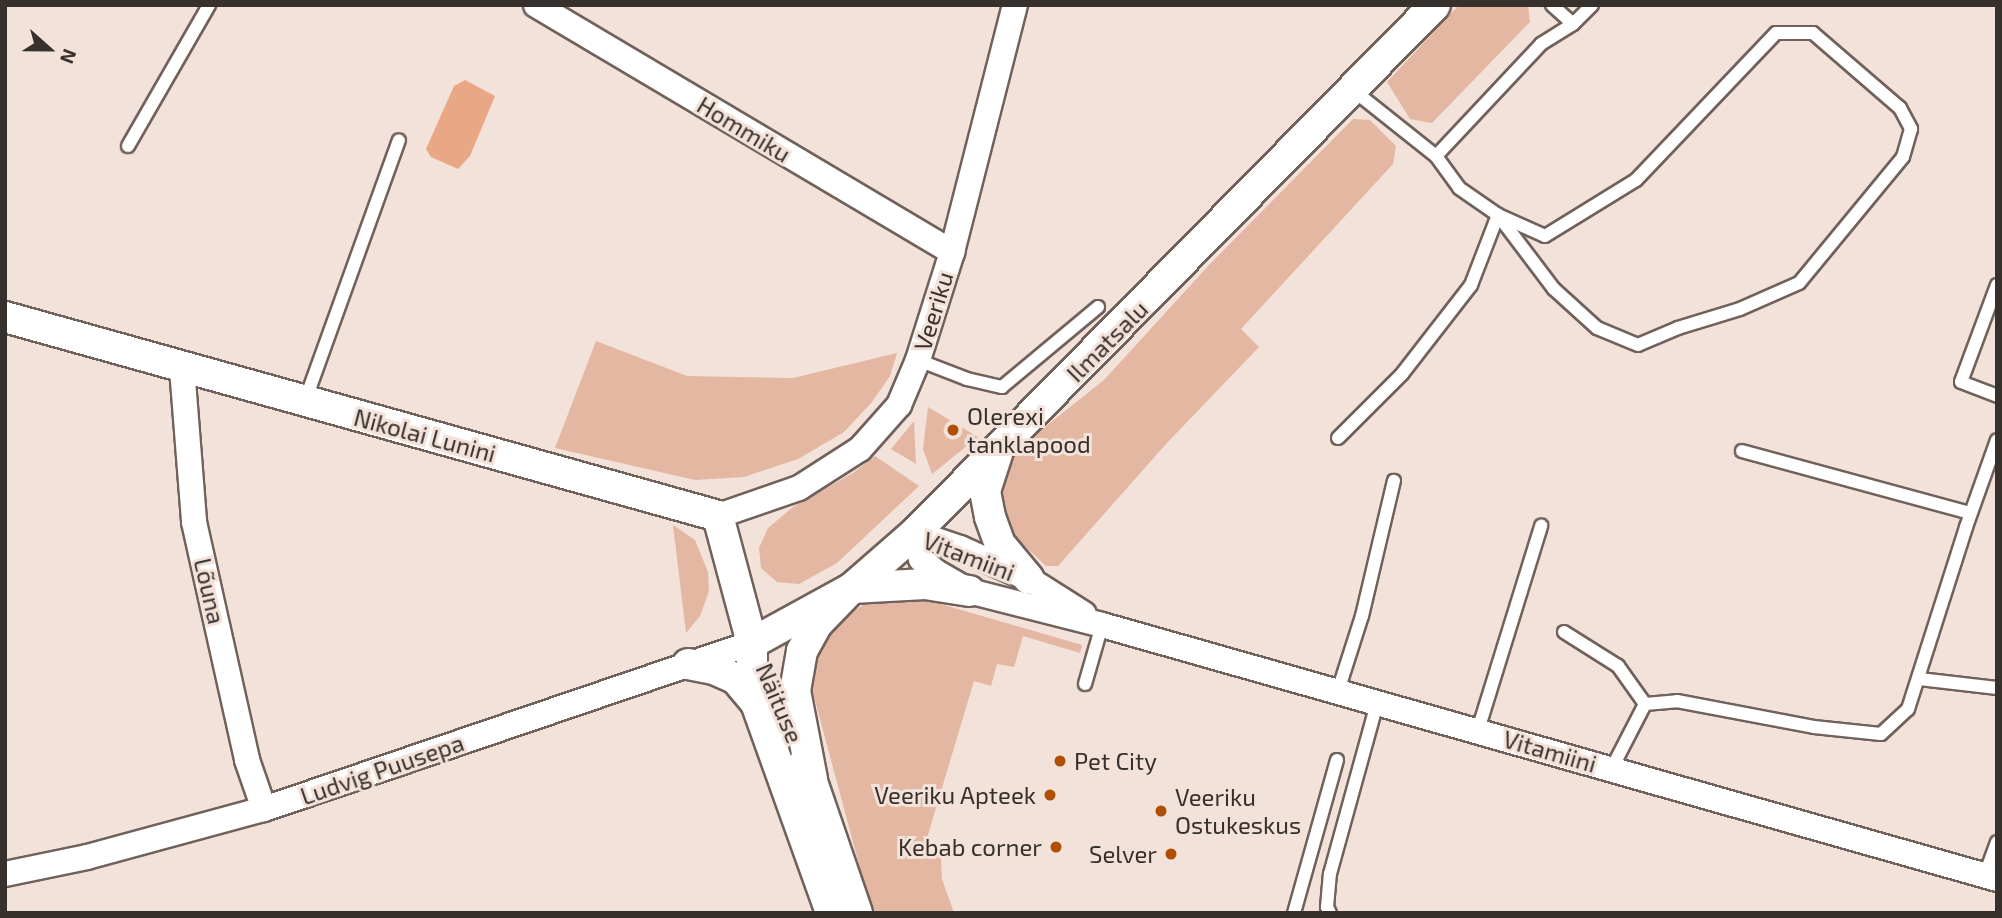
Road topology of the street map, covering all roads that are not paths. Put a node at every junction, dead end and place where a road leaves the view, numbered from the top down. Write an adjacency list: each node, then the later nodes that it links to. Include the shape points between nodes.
1 (209, 5): 10 (lane)
2 (536, 5): 13 (street, Hommiku)
3 (1015, 5): 13 (street, Veeriku)
4 (1435, 5): 8 (street, Ilmatsalu)
5 (1552, 5): 7 (lane)
6 (1592, 5): 7 (lane)
7 (1573, 24): 11 (lane, via 1541,44)
8 (1353, 90): 11 (lane); 23 (street, Ilmatsalu)
9 (399, 140): 20 (lane)
10 (128, 146)
11 (1436, 156): 12 (lane, via 1459,188)
12 (1498, 215): 12 (lane, via 1554,289 1597,328 1638,345 1799,283 1903,157 1911,129 1900,108 1813,33 1776,33 1636,180 1545,236); 21 (lane, via 1471,285 1402,374)
13 (952, 252): 17 (street, Veeriku)
14 (1997, 285): 19 (lane, via 1961,382)
15 (1098, 307): 17 (lane, via 1002,387)
16 (5, 317): 18 (street, Nikolai Lunini)
17 (918, 360): 27 (street, Veeriku, via 899,405 860,449 799,488)
18 (182, 368): 20 (street, Nikolai Lunini); 48 (street, Lõuna, via 194,523 247,760)
19 (1997, 396)
20 (305, 402): 27 (street, Nikolai Lunini)
21 (1338, 438)
22 (1997, 440): 26 (lane)
23 (999, 449): 29 (street, Ilmatsalu); 30 (street, via 985,491 990,517 1000,544)
24 (1742, 451): 26 (lane)
25 (1394, 481): 40 (lane)
26 (1970, 513): 37 (lane)
27 (718, 516): 35 (street)
28 (1541, 526): 44 (lane)
29 (915, 533): 30 (street, Vitamiini); 31 (street, Ilmatsalu); 32 (street, Vitamiini, via 921,559)
30 (1029, 579): 33 (street, Vitamiini)
31 (852, 588): 32 (street, via 913,584); 35 (street, Ilmatsalu); 47 (street, via 817,624 802,650 795,691)
32 (969, 591): 33 (street, Vitamiini)
33 (1102, 625): 38 (lane); 40 (street, Vitamiini)
34 (1564, 632): 43 (lane, via 1618,666)
35 (752, 643): 36 (street, Ludvig Puusepa); 41 (street, Näituse); 47 (street, Näituse, via 768,666)
36 (688, 664): 41 (street, via 736,679); 48 (street, Ludvig Puusepa)
37 (1919, 679): 39 (lane); 43 (lane, via 1908,709 1881,734 1814,727 1677,701)
38 (1085, 684)
39 (1997, 688)
40 (1339, 691): 42 (street, Vitamiini)
41 (756, 703): 52 (street, Näituse)
42 (1377, 703): 44 (street, Vitamiini); 55 (lane, via 1330,874)
43 (1645, 704): 46 (lane)
44 (1478, 730): 46 (street, Vitamiini)
45 (1337, 760): 54 (lane)
46 (1612, 768): 51 (street, Vitamiini)
47 (812, 779): 53 (street, Näituse)
48 (264, 809): 50 (street, Ludvig Puusepa)
49 (1997, 842): 51 (lane)
50 (5, 874)
51 (1991, 877)
52 (831, 913)
53 (858, 913)
54 (1294, 913)
55 (1330, 913)

